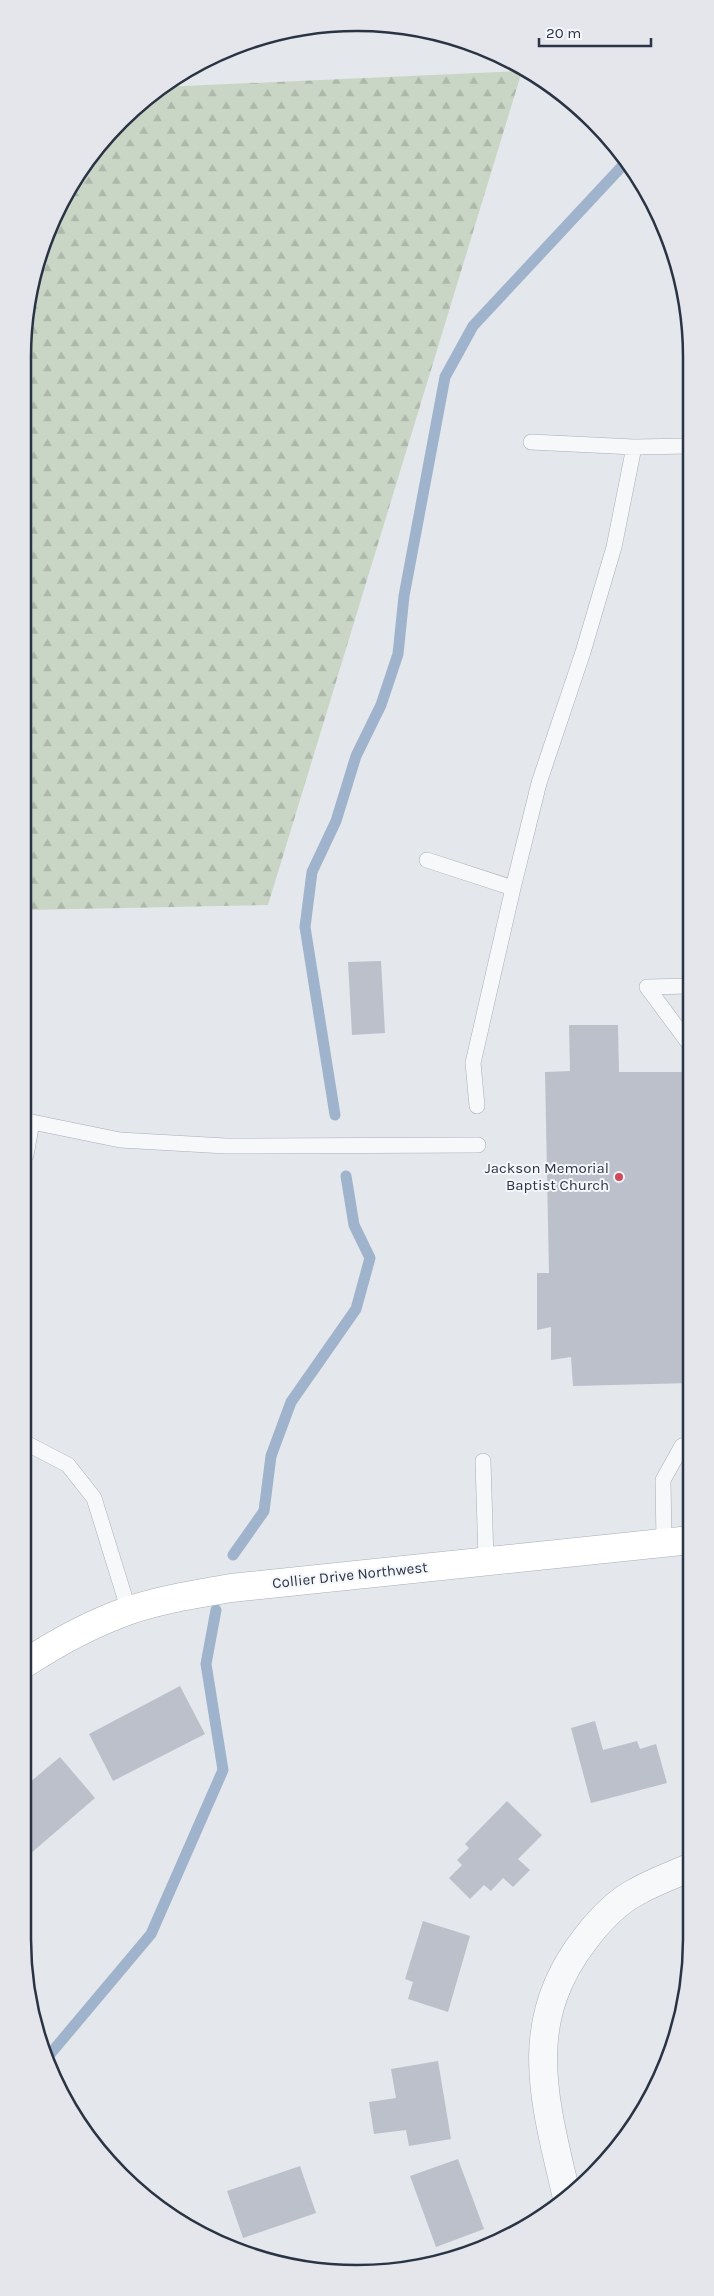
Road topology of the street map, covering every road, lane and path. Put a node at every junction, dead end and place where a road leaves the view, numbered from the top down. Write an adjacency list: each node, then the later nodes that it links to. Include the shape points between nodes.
1 (531, 442): 3 (lane)
2 (683, 446): 3 (lane)
3 (634, 447): 5 (lane, via 614,547 539,783)
4 (427, 860): 5 (lane)
5 (514, 888): 8 (lane, via 474,1062)
6 (683, 986): 7 (lane, via 647,987)
7 (683, 1036)
8 (477, 1106)
9 (31, 1128): 10 (lane, via 32,1122 120,1140 226,1146)
10 (478, 1145)
11 (31, 1446): 17 (lane, via 68,1465 94,1498)
12 (683, 1446): 15 (lane, via 663,1480)
13 (483, 1462): 16 (lane)
14 (683, 1541): 15 (main road, Collier Drive Northwest)
15 (664, 1542): 16 (main road, Collier Drive Northwest)
16 (486, 1560): 17 (main road, Collier Drive Northwest, via 231,1588 178,1597)
17 (129, 1611): 18 (main road, Collier Drive Northwest)
18 (31, 1659)
19 (683, 1871): 20 (street, via 634,1892 599,1921 573,1955 552,1996 542,2041 545,2102)
20 (565, 2189)

